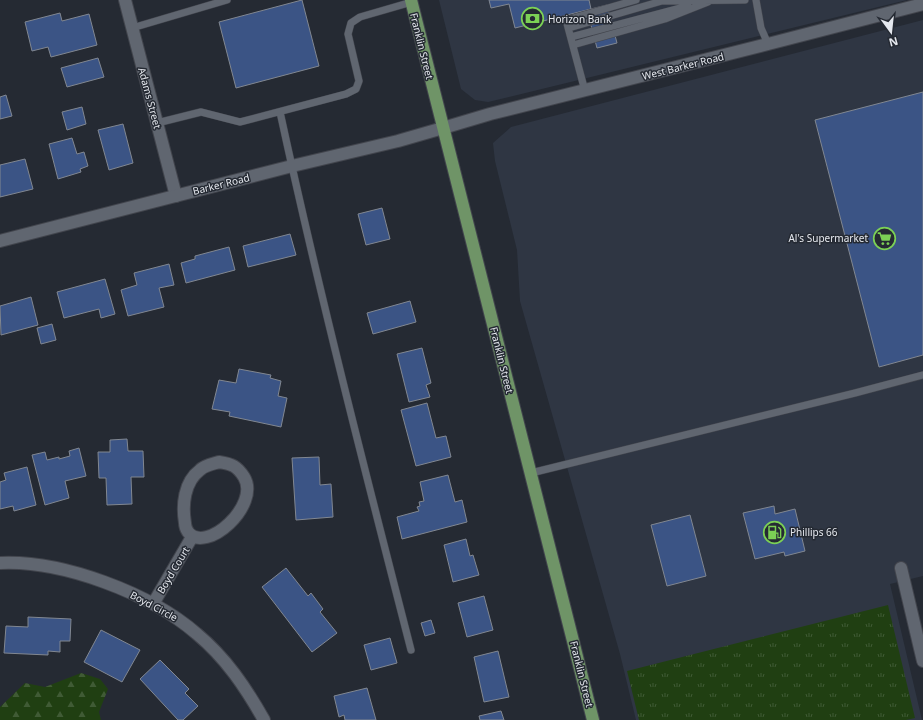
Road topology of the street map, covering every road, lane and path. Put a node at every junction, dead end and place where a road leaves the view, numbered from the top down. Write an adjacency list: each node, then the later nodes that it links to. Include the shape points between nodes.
1 (125, 0): 11 (street, Adams Street)
2 (198, 0): 10 (lane)
3 (227, 0): 10 (lane)
4 (636, 0): 12 (lane, via 566,20)
5 (709, 0): 6 (lane); 12 (lane, via 662,1); 13 (lane); 15 (lane, via 666,19)
6 (745, 0)
7 (756, 0): 14 (lane, via 761,28)
8 (412, 1): 17 (lane, via 360,17 351,23 348,34 359,81 356,89); 19 (main road, Franklin Street)
9 (923, 4): 14 (street, West Barker Road)
10 (200, 8): 11 (lane)
11 (132, 28): 18 (street, Adams Street)
12 (568, 28): 13 (lane)
13 (571, 37): 15 (lane)
14 (768, 44): 16 (street, West Barker Road)
15 (573, 45): 16 (lane)
16 (586, 91): 19 (street, West Barker Road)
17 (280, 112): 18 (lane, via 240,122 201,112); 20 (lane)
18 (157, 123): 21 (street, Adams Street)
19 (443, 128): 20 (street, Barker Road); 24 (main road, Franklin Street)
20 (292, 166): 21 (street, Barker Road); 29 (lane)
21 (176, 196): 22 (street, Barker Road)
22 (0, 241)
23 (923, 375): 24 (lane)
24 (531, 473): 32 (main road, Franklin Street)
25 (192, 537): 25 (street, Boyd Court, via 212,535 237,517 248,491 246,479 239,469 220,462 200,470 192,478 184,503 186,530); 28 (street, Boyd Court)
26 (0, 563): 28 (street, Boyd Circle, via 11,562 62,569 108,583)
27 (901, 568): 30 (street)
28 (153, 604): 31 (street, Boyd Circle, via 177,618 216,651 245,687)
29 (411, 650)
30 (923, 661)
31 (264, 720)
32 (593, 720)

